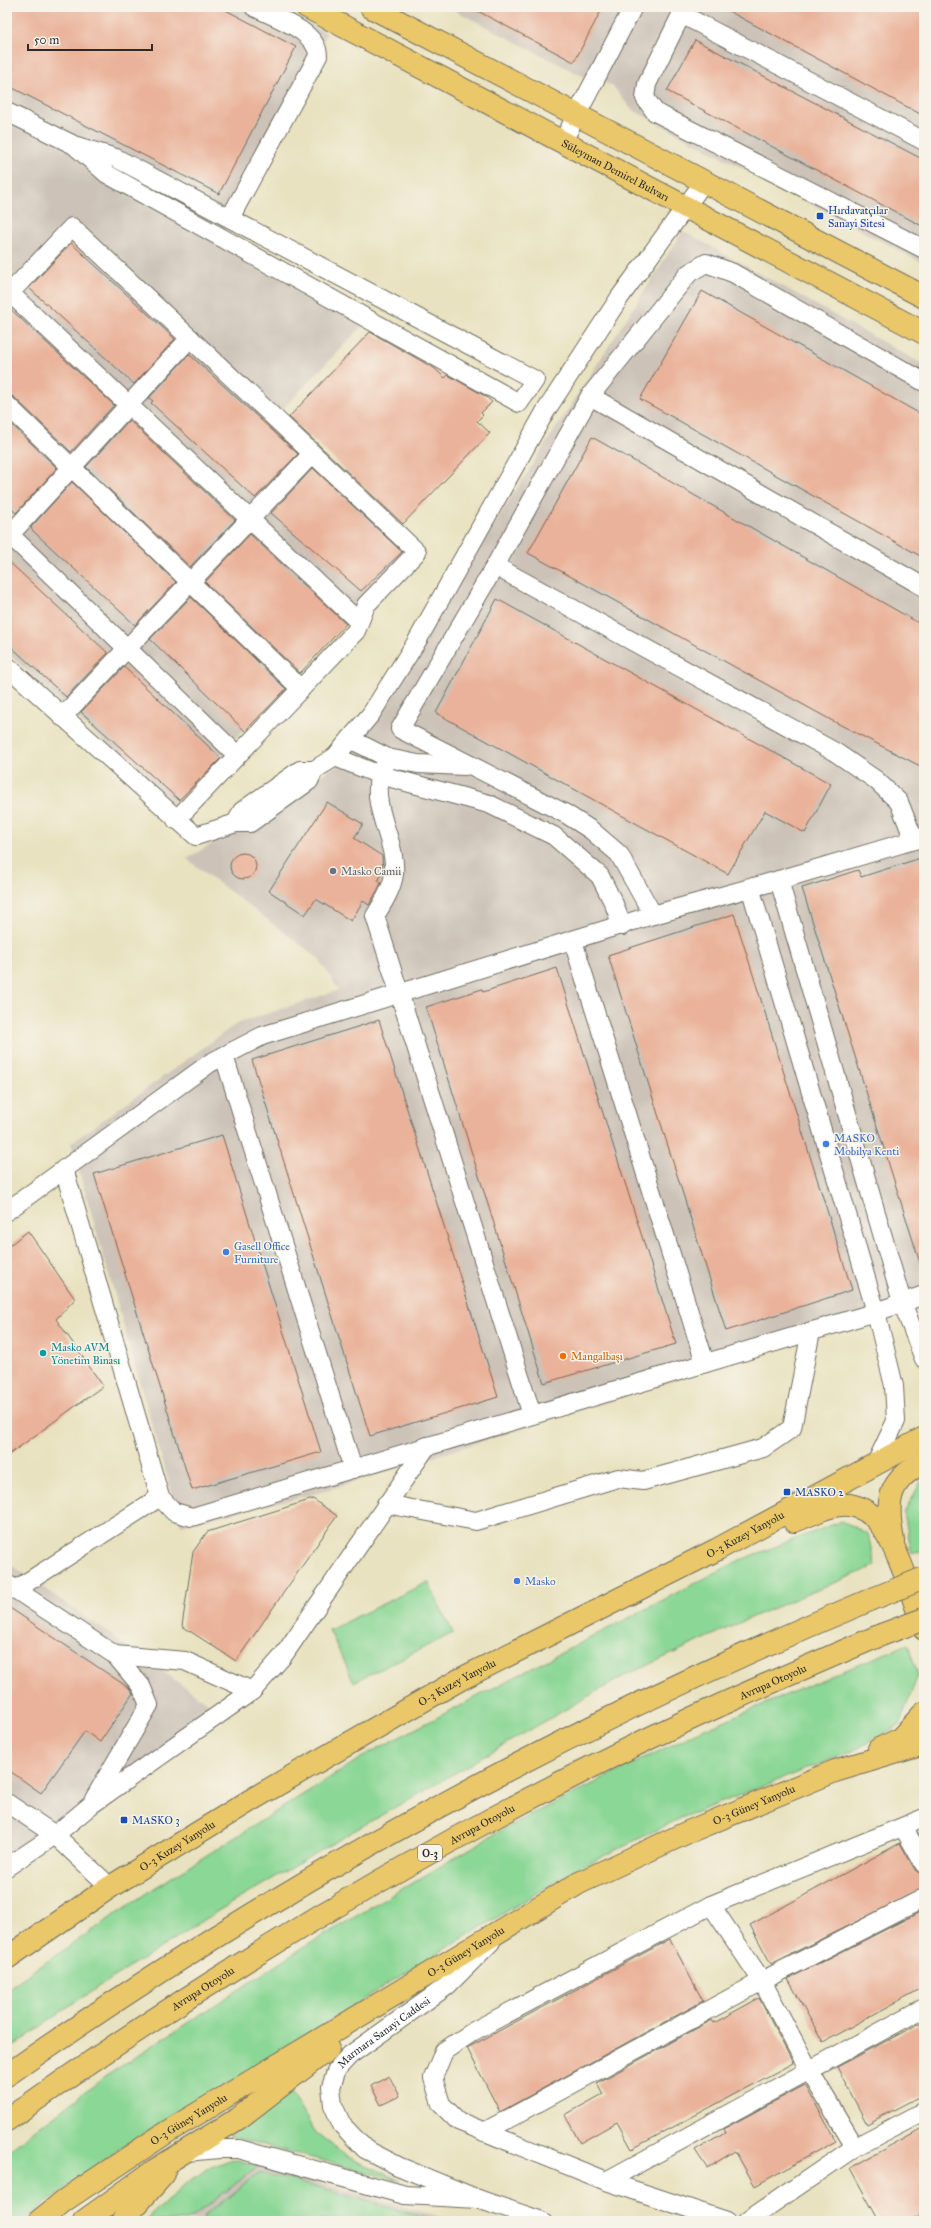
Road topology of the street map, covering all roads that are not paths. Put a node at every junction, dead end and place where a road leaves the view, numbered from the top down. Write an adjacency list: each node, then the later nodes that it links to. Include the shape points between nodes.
1 (254, 7): 13 (street, via 309,35 317,45 318,56)
2 (307, 7): 8 (main road, Süleyman Demirel Bulvarı)
3 (633, 7): 7 (street)
4 (376, 8): 7 (main road)
5 (683, 11): 9 (street); 14 (street, via 647,84 645,98 656,112)
6 (7, 112): 10 (street)
7 (577, 115): 8 (street); 11 (main road)
8 (563, 141): 12 (main road, Süleyman Demirel Bulvarı)
9 (924, 141)
10 (74, 145): 13 (street, via 116,158); 23 (street, via 107,174)
11 (703, 183): 12 (street); 16 (main road)
12 (686, 207): 17 (main road, Süleyman Demirel Bulvarı); 19 (street, via 620,297)
13 (230, 218): 20 (street)
14 (924, 249)
15 (9, 294): 18 (street, via 72,227); 25 (street)
16 (924, 297)
17 (924, 333)
18 (190, 338): 25 (street); 27 (street)
19 (568, 377): 20 (street); 26 (street)
20 (535, 380): 23 (street)
21 (924, 382): 22 (street, via 733,273 706,263 689,273)
22 (590, 396): 31 (street); 33 (street)
23 (519, 403): 26 (street)
24 (7, 404): 28 (street)
25 (129, 405): 28 (street); 29 (street)
26 (537, 426): 39 (street, via 418,641 371,714)
27 (312, 454): 29 (street); 34 (street, via 417,552 366,605)
28 (72, 467): 30 (street); 32 (street)
29 (250, 519): 32 (street); 34 (street)
30 (8, 535): 35 (street)
31 (495, 566): 43 (street, via 400,729); 46 (street, via 835,752 876,780 899,802)
32 (190, 582): 35 (street); 37 (street)
33 (924, 587)
34 (359, 622): 37 (street, via 356,631)
35 (127, 649): 38 (street); 40 (street)
36 (7, 666): 38 (street)
37 (301, 689): 40 (street)
38 (62, 717): 45 (street)
39 (350, 739): 41 (street); 42 (street)
40 (237, 755): 45 (street)
41 (334, 757): 44 (street); 45 (street, via 314,770 300,770 242,811 236,823 196,836)
42 (388, 758): 43 (street, via 418,764); 44 (street)
43 (470, 766): 49 (street, via 566,814 591,830 619,854)
44 (380, 775): 50 (street, via 489,804 554,836 600,876); 52 (street, via 381,807 392,849 394,869 387,896 375,916)
45 (176, 820)
46 (919, 838): 47 (street)
47 (779, 880): 48 (street); 57 (street)
48 (750, 887): 49 (street); 58 (street)
49 (653, 915): 50 (street)
50 (622, 926): 51 (street)
51 (574, 941): 52 (street); 61 (street)
52 (400, 994): 53 (street, via 262,1036); 62 (street)
53 (224, 1056): 54 (street, via 210,1063); 67 (street)
54 (64, 1169): 55 (street); 68 (street)
55 (7, 1211)
56 (924, 1295): 57 (street)
57 (902, 1302): 58 (street); 60 (street)
58 (876, 1312): 59 (street); 66 (street, via 894,1386 896,1421)
59 (811, 1331): 61 (street); 69 (street, via 792,1428 763,1448 643,1481 618,1478 476,1521)
60 (924, 1359)
61 (704, 1363): 62 (street)
62 (532, 1415): 64 (street)
63 (924, 1438): 66 (main road, O-3 Kuzey Yanyolu)
64 (427, 1446): 67 (street); 69 (street)
65 (924, 1462): 71 (main road, via 902,1478 892,1491 888,1502 888,1517)
66 (876, 1463): 70 (main road, O-3 Kuzey Yanyolu)
67 (353, 1469): 68 (street, via 192,1517 174,1512)
68 (160, 1497): 73 (street)
69 (386, 1504): 77 (street, via 283,1656)
70 (716, 1550): 71 (main road, via 831,1506 850,1505 869,1513 881,1525); 88 (main road, O-3 Kuzey Yanyolu, via 459,1680 281,1781)
71 (895, 1552): 75 (main road)
72 (924, 1578): 98 (main road, bridge, via 662,1691 522,1761 350,1856 241,1921 80,2024)
73 (11, 1587): 76 (street)
74 (924, 1619): 100 (main road, Avrupa Otoyolu / O-3, bridge, via 881,1635 720,1706 598,1763 448,1843 354,1896 192,1994)
75 (924, 1629)
76 (115, 1655): 77 (street, via 185,1661); 82 (street, via 141,1686 149,1705)
77 (252, 1691): 82 (street)
78 (924, 1713): 80 (main road, via 900,1739)
79 (924, 1744): 80 (main road, O-3 Güney Yanyolu)
80 (835, 1771): 91 (main road, O-3 Güney Yanyolu, via 688,1832 579,1883)
81 (7, 1803): 85 (street)
82 (91, 1805): 85 (street)
83 (923, 1820): 84 (street)
84 (903, 1827): 86 (street); 90 (street)
85 (54, 1835): 87 (street); 88 (street)
86 (924, 1864)
87 (7, 1867)
88 (110, 1887): 92 (main road); 93 (main road, O-3 Kuzey Yanyolu)
89 (924, 1898): 94 (street)
90 (711, 1905): 94 (street); 101 (street, via 474,2031 444,2051 433,2078 441,2104 458,2121)
91 (501, 1932): 96 (main road, O-3 Güney Yanyolu); 105 (street, Marmara Sanayi Caddesi, via 448,1986 350,2055 337,2069 330,2087 333,2105 342,2125 365,2148 398,2166)
92 (7, 1942)
93 (7, 1958)
94 (762, 1981): 97 (street); 101 (street)
95 (924, 2008): 97 (street)
96 (361, 2016): 103 (main road, via 325,2052 239,2118); 106 (main road, O-3 Güney Yanyolu, via 167,2132 65,2200)
97 (809, 2070): 102 (street); 104 (street)
98 (7, 2075)
99 (924, 2111): 102 (street)
100 (7, 2120)
101 (484, 2132): 104 (street)
102 (855, 2147): 111 (street)
103 (182, 2153): 105 (street, Marmara Sanayi Caddesi, via 239,2149 405,2195); 107 (main road); 108 (main road)
104 (606, 2181): 110 (street)
105 (478, 2199): 109 (street, Marmara Sanayi Caddesi)
106 (39, 2221)
107 (84, 2221)
108 (122, 2221)
109 (542, 2221)
110 (727, 2221)
111 (747, 2221)

